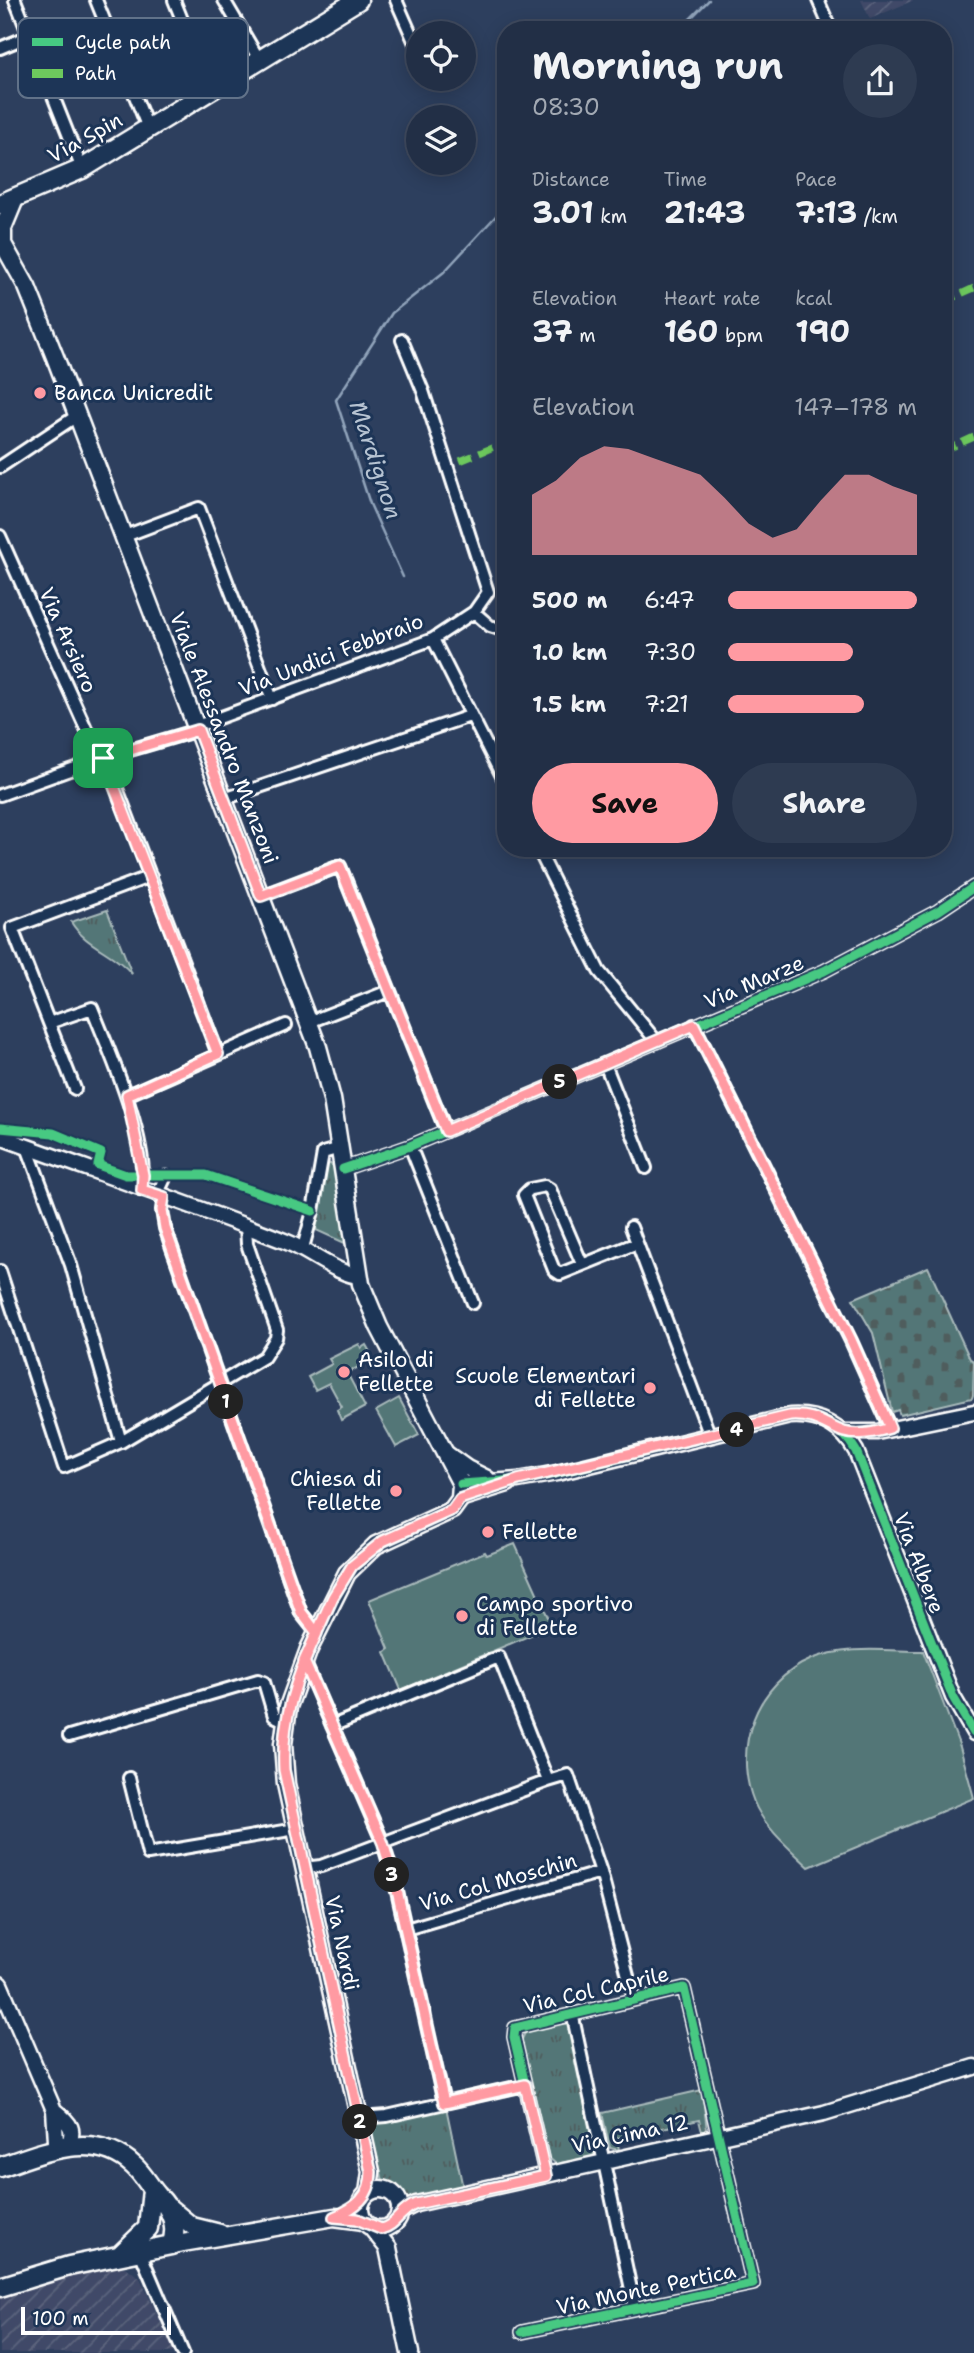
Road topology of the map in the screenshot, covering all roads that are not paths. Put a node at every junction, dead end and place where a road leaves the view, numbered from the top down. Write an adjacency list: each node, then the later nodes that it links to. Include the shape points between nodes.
1 (15, 0): 8 (street)
2 (96, 0): 9 (street)
3 (174, 0): 10 (street)
4 (224, 0): 11 (street)
5 (358, 0): 17 (main road, Via Spin)
6 (396, 0): 13 (street)
7 (818, 0): 12 (street)
8 (22, 18)
9 (103, 18)
10 (181, 18)
11 (235, 18)
12 (827, 21)
13 (406, 23)
14 (18, 41): 16 (street)
15 (248, 41): 17 (street)
16 (0, 48)
17 (260, 61): 18 (main road, Via Spin)
18 (248, 68)
19 (54, 98): 23 (street)
20 (136, 98): 22 (street)
21 (199, 98): 22 (main road, Via Spin)
22 (148, 128): 23 (main road, Via Spin)
23 (82, 169): 24 (main road, Via Spin)
24 (6, 203): 25 (main road, Viale Alessandro Manzoni, via 2,234)
25 (7, 266): 27 (main road, Viale Alessandro Manzoni, via 33,300)
26 (402, 340): 29 (street)
27 (78, 415): 30 (street); 32 (main road, Viale Alessandro Manzoni)
28 (460, 461): 29 (street)
29 (447, 466): 33 (street, via 488,592)
30 (0, 467)
31 (0, 536): 39 (street, Via Arsiero)
32 (125, 536): 36 (street, via 200,508); 38 (main road, Viale Alessandro Manzoni)
33 (474, 612): 34 (street); 35 (street, Via Undici Febbraio)
34 (497, 628)
35 (433, 639): 36 (street, Via Undici Febbraio); 37 (street)
36 (272, 699): 38 (street, Via Undici Febbraio)
37 (470, 716): 40 (street); 42 (street)
38 (198, 728): 39 (street, Via Undici Febbraio); 42 (main road, Viale Alessandro Manzoni)
39 (103, 758): 41 (street, Via Undici Febbraio); 44 (street, Via Arsiero)
40 (497, 767)
41 (0, 795)
42 (224, 799): 46 (main road, Viale Alessandro Manzoni)
43 (542, 857): 54 (street, via 598,971)
44 (150, 876): 47 (street); 55 (street, Via Arsiero)
45 (974, 887): 53 (street, Via Marze, via 939,911 824,971)
46 (261, 896): 49 (street, via 340,866); 50 (main road, Viale Alessandro Manzoni)
47 (12, 928): 48 (street); 51 (street)
48 (0, 932)
49 (389, 991): 50 (street); 59 (street)
50 (309, 1022): 63 (main road, Viale Alessandro Manzoni, via 326,1072)
51 (49, 1023): 57 (street); 58 (street, via 92,1008)
52 (286, 1025): 55 (street)
53 (694, 1025): 54 (street, Via Marze); 79 (street, via 851,1340)
54 (657, 1042): 56 (street, Via Marze)
55 (218, 1054): 58 (street)
56 (605, 1063): 59 (street, Via Marze); 64 (street)
57 (75, 1089)
58 (127, 1095): 67 (street)
59 (446, 1131): 61 (street, Via Marze)
60 (0, 1137): 62 (street)
61 (410, 1146): 65 (street, Via Marze); 76 (street)
62 (27, 1147): 67 (street); 82 (street, via 71,1265)
63 (340, 1148): 65 (main road, Viale Alessandro Manzoni); 72 (street, via 323,1153)
64 (646, 1168)
65 (343, 1169): 75 (main road, Viale Alessandro Manzoni)
66 (166, 1177): 68 (street)
67 (142, 1190): 68 (street)
68 (161, 1196): 69 (street); 77 (street, via 165,1228)
69 (246, 1226): 72 (street); 77 (street, via 276,1338 257,1364)
70 (631, 1227): 71 (street)
71 (637, 1243): 73 (street); 81 (street)
72 (303, 1248): 75 (street)
73 (582, 1264): 73 (street, via 550,1189 545,1185 530,1189 524,1195 554,1270 560,1274)
74 (0, 1271): 82 (street, via 64,1467)
75 (360, 1276): 84 (main road, Viale Alessandro Manzoni, via 379,1327)
76 (473, 1303)
77 (219, 1384): 82 (street); 88 (street, via 301,1612)
78 (974, 1412): 79 (street)
79 (884, 1430): 80 (street); 83 (street)
80 (843, 1432): 81 (street, Via Albere, via 826,1421 790,1416); 83 (street, Via Albere)
81 (710, 1436): 85 (street)
82 (121, 1443)
83 (856, 1451): 92 (street, Via Albere, via 953,1697)
84 (446, 1453): 86 (street); 87 (main road, Viale Alessandro Manzoni)
85 (518, 1480): 86 (street); 87 (street)
86 (499, 1481): 87 (street)
87 (460, 1492): 88 (main road, Via Nardi, via 452,1510 383,1541 361,1557 343,1580)
88 (317, 1633): 89 (main road, Via Nardi)
89 (304, 1661): 90 (main road, Via Nardi); 91 (street)
90 (285, 1721): 93 (street, via 274,1716 264,1682 258,1681); 96 (main road, Via Nardi, via 284,1770)
91 (332, 1726): 95 (street, via 499,1657); 97 (street)
92 (972, 1730)
93 (69, 1736)
94 (129, 1778): 96 (street, via 148,1854)
95 (548, 1782): 97 (street); 99 (street, via 568,1775)
96 (296, 1829): 98 (main road, Via Nardi)
97 (383, 1843): 98 (street); 100 (street)
98 (304, 1868): 107 (main road, Via Nardi)
99 (601, 1872): 100 (street, Via Col Moschin); 102 (street)
100 (406, 1929): 106 (street)
101 (0, 1984): 109 (street, via 54,2110 56,2141)
102 (634, 1999): 103 (street, Via Col Caprile); 108 (street, Via Col Caprile, via 684,1988)
103 (572, 2013): 105 (street, Via Col Caprile, via 515,2028); 110 (street)
104 (974, 2067): 108 (street, Via Cima 12, via 824,2113)
105 (525, 2085): 106 (street); 112 (street, Via Col Caprile)
106 (444, 2103): 107 (street)
107 (360, 2118): 114 (main road, Via Nardi)
108 (719, 2138): 110 (street, Via Cima 12); 125 (street, Via Monte Pertica, via 753,2284)
109 (67, 2147): 111 (main road); 113 (main road, via 89,2144 110,2150 136,2167)
110 (604, 2162): 112 (street, Via Cima 12); 125 (street)
111 (0, 2167)
112 (546, 2176): 116 (street, Via Cima 12)
113 (152, 2190): 115 (main road); 120 (main road); 123 (main road, via 148,2228)
114 (371, 2195): 116 (main road); 117 (main road); 118 (main road)
115 (169, 2207): 119 (main road, via 192,2226); 120 (main road, via 174,2228)
116 (397, 2212): 118 (main road, via 381,2229); 121 (main road)
117 (334, 2217): 118 (main road); 119 (main road)
118 (368, 2224): 121 (main road)
119 (230, 2235): 120 (main road)
120 (171, 2245): 122 (main road)
121 (388, 2248): 128 (main road)
122 (140, 2252): 123 (main road); 127 (street)
123 (120, 2255): 124 (main road)
124 (0, 2287)
125 (635, 2308): 126 (street, Via Monte Pertica)
126 (522, 2332)
127 (183, 2353)
128 (410, 2353)

